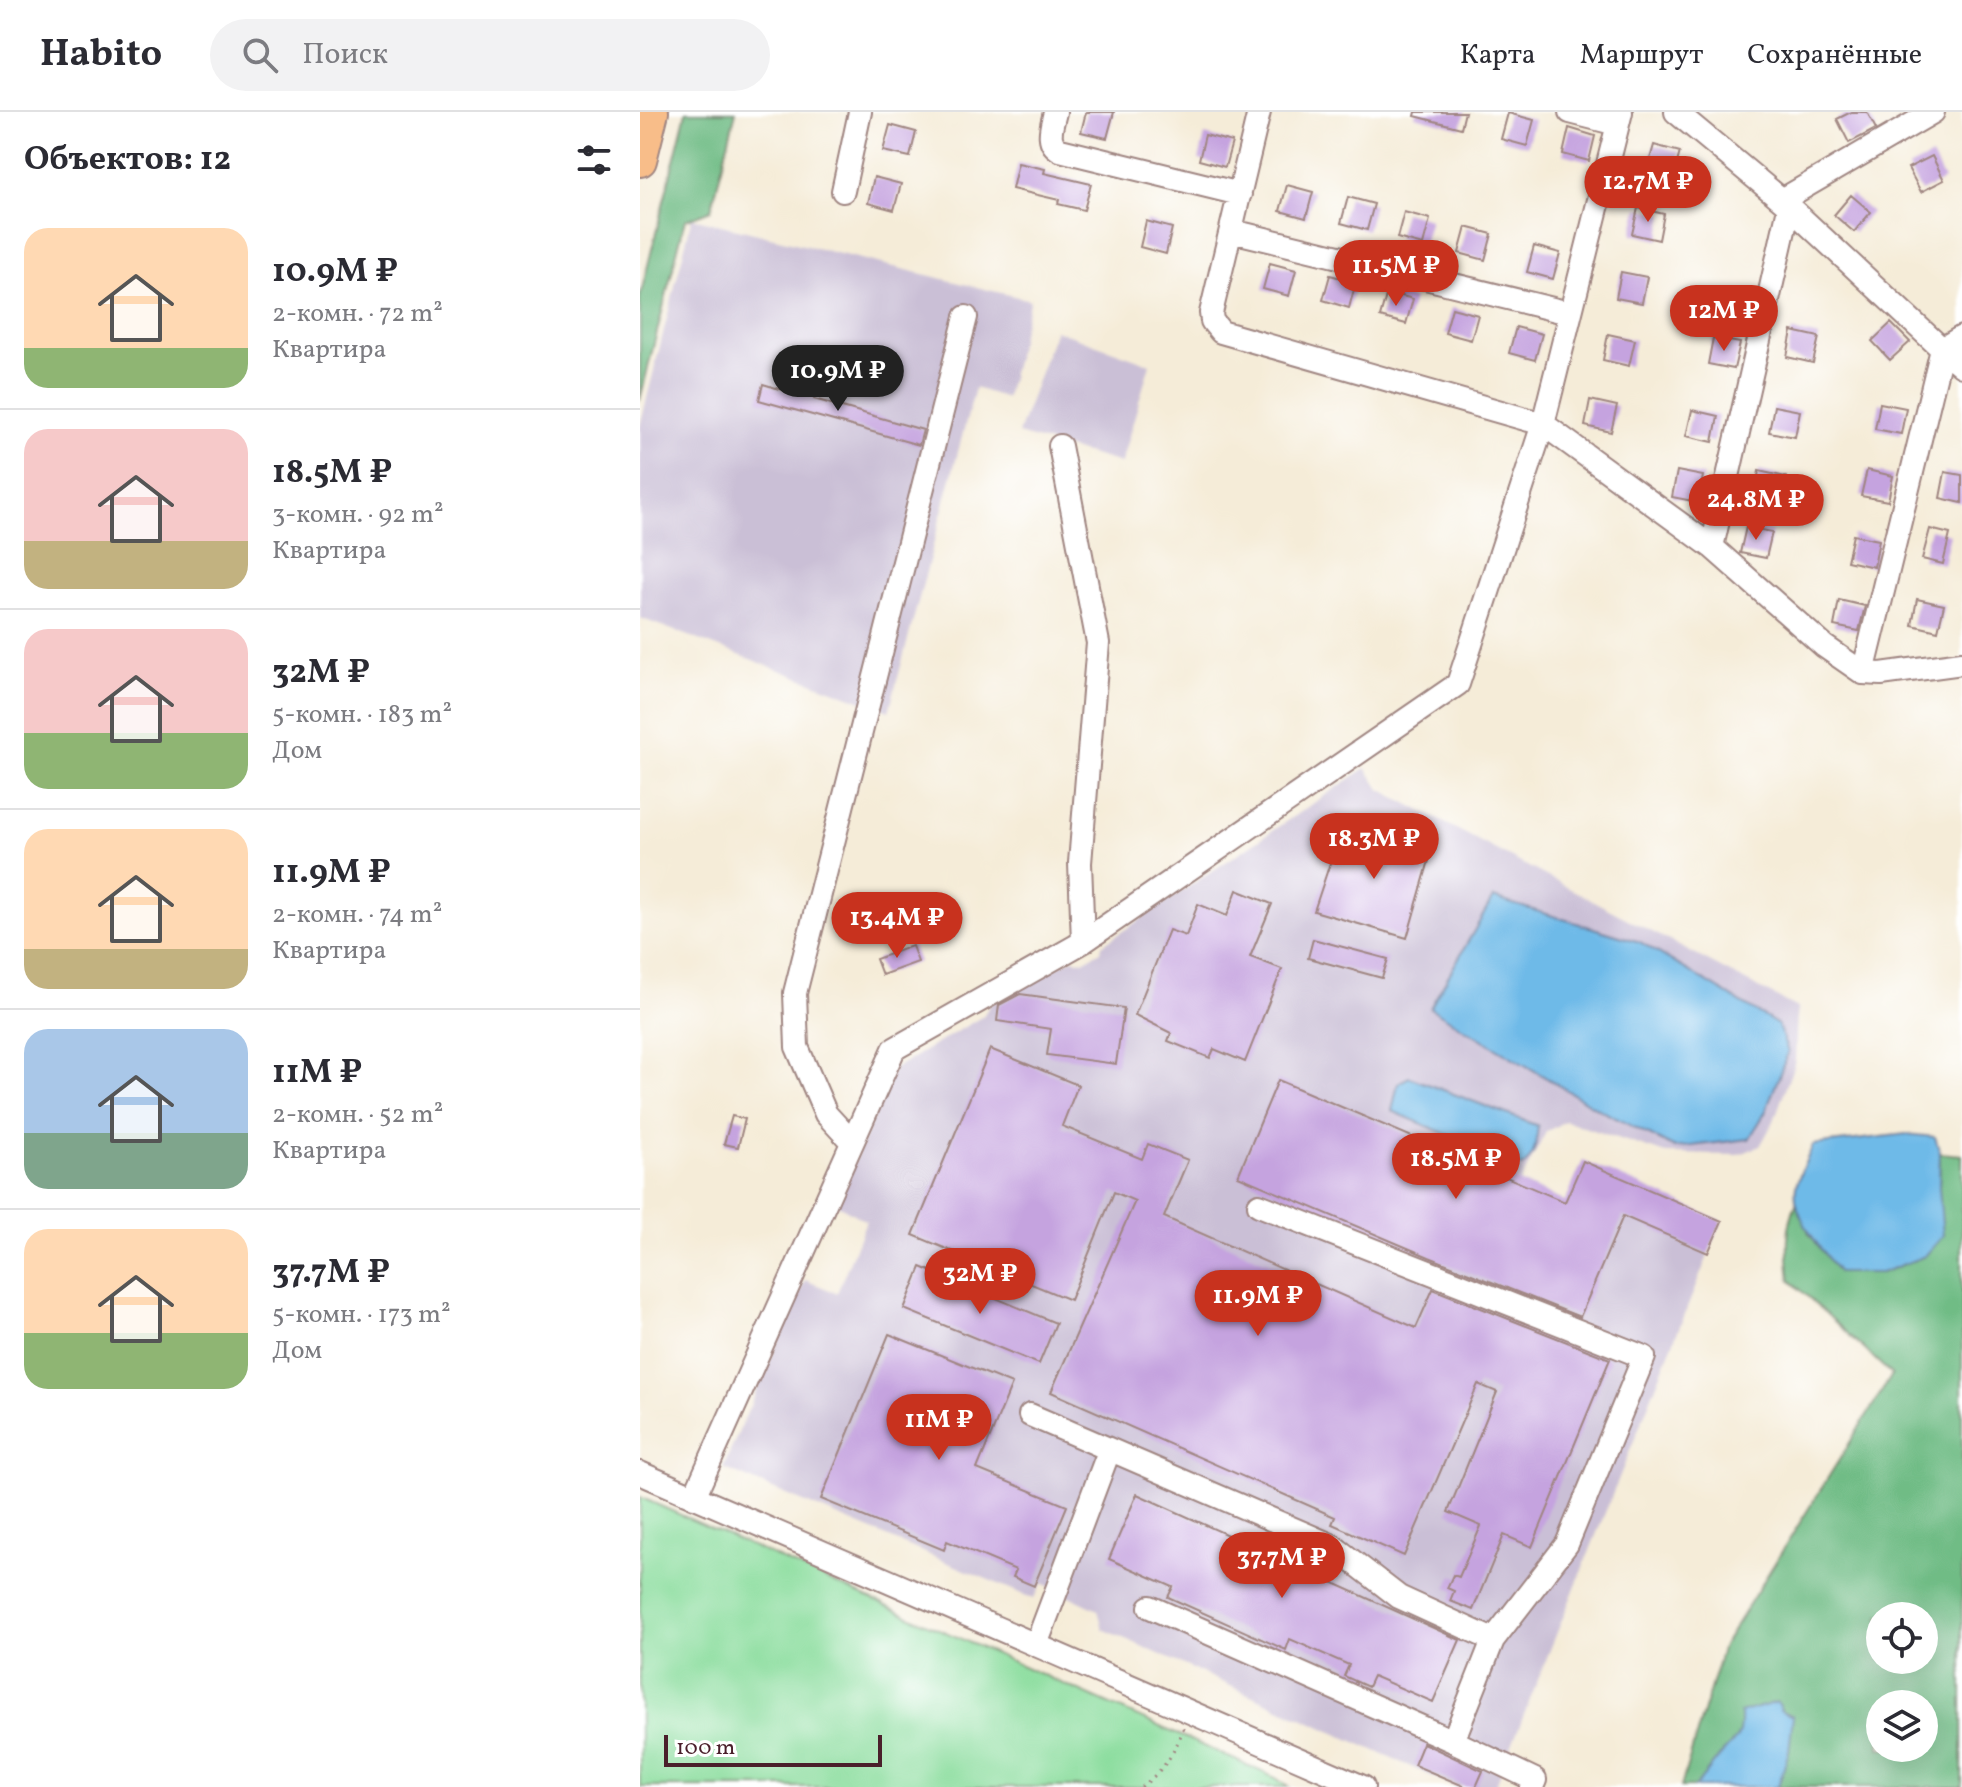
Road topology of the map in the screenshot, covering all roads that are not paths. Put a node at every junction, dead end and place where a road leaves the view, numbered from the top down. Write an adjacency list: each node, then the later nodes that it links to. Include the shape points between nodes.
1 (652, 112): 9 (highway)
2 (860, 112): 10 (street)
3 (1055, 112): 11 (street, via 1050,136 1055,148)
4 (1259, 112): 11 (street)
5 (1570, 112): 8 (street)
6 (1676, 112): 12 (street)
7 (1933, 112): 12 (street)
8 (1619, 118): 14 (street)
9 (640, 160)
10 (843, 191)
11 (1240, 194): 13 (street)
12 (1786, 204): 17 (street); 21 (street)
13 (1232, 231): 14 (street); 19 (street, via 1211,313 1221,332)
14 (1569, 313): 19 (street)
15 (966, 317): 25 (street, via 795,993 797,1047 826,1114)
16 (1962, 337): 17 (street)
17 (1942, 349): 18 (street); 23 (street)
18 (1962, 366)
19 (1543, 424): 21 (street); 24 (street, via 1458,684)
20 (1060, 446): 24 (street, via 1098,643 1080,863)
21 (1712, 547): 23 (street, via 1824,646)
22 (1962, 663): 23 (street)
23 (1863, 673)
24 (1083, 942): 25 (street, via 894,1049)
25 (851, 1141): 30 (street)
26 (1259, 1205): 32 (street, via 1644,1357 1567,1544)
27 (1030, 1415): 28 (street)
28 (1109, 1451): 32 (street, via 1333,1546 1399,1597); 33 (street)
29 (640, 1473): 30 (street)
30 (694, 1497): 33 (street)
31 (1150, 1607): 34 (street)
32 (1493, 1640): 34 (street)
33 (1036, 1645): 35 (street)
34 (1453, 1741): 36 (street, via 1535,1780)
35 (1363, 1787)
36 (1532, 1787)

